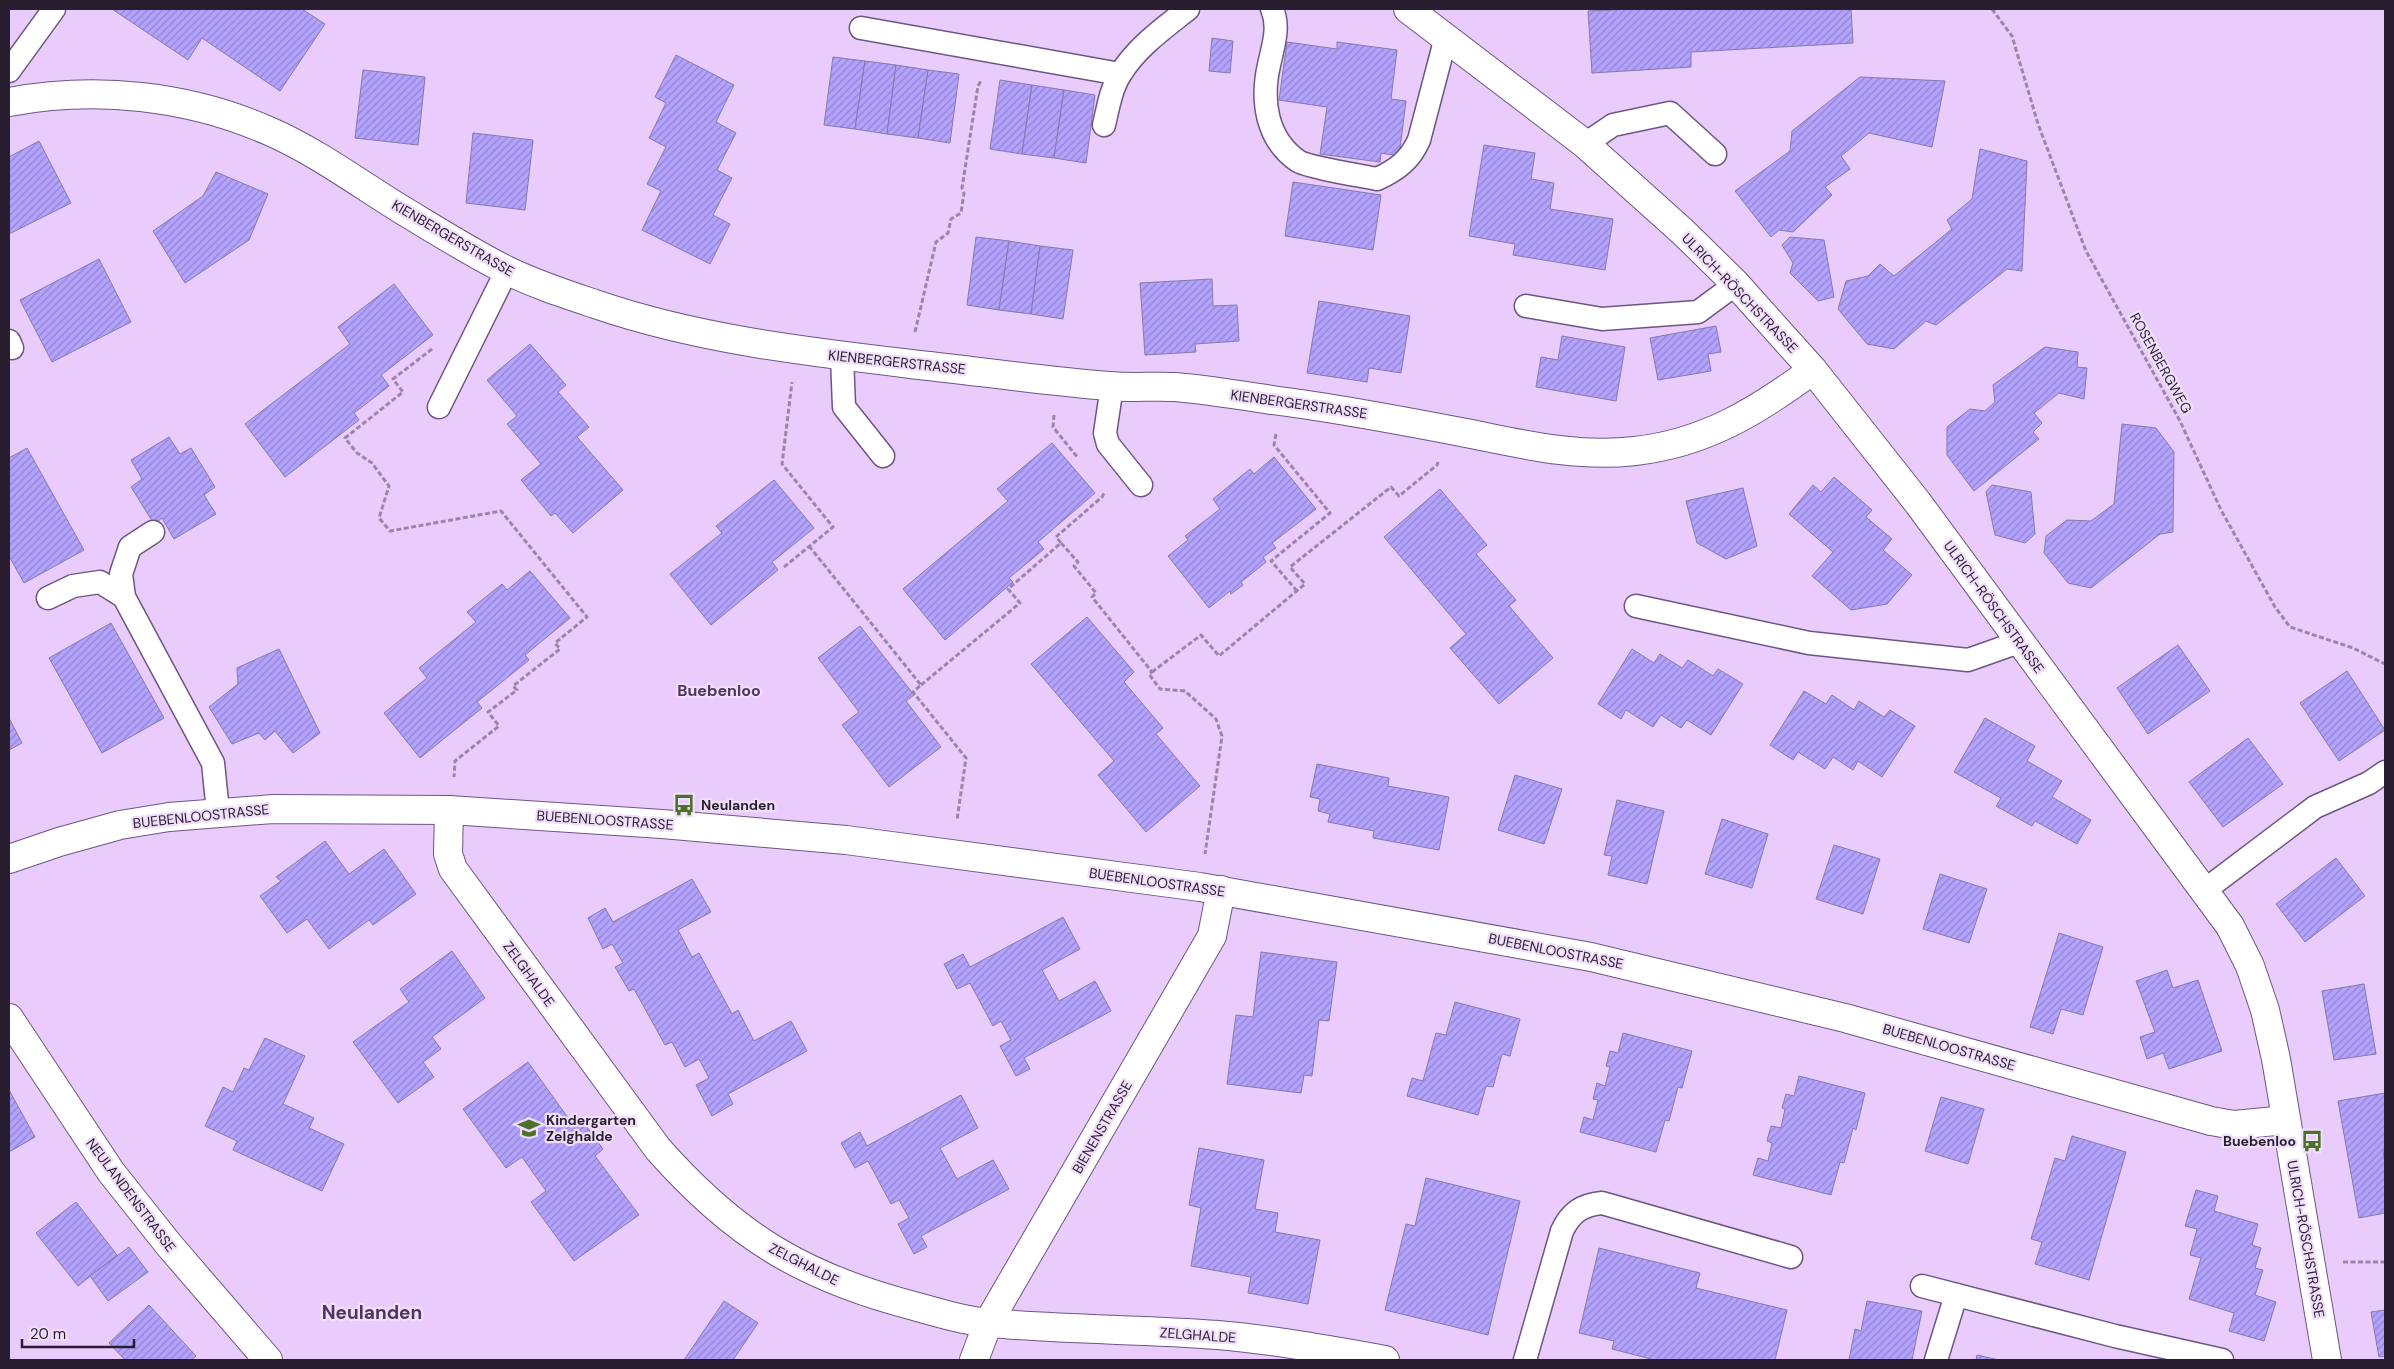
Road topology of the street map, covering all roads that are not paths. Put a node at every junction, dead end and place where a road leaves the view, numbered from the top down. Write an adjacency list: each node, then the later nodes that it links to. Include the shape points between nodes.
1 (54, 9): 7 (lane)
2 (1188, 9): 8 (lane, via 1150,39)
3 (1272, 9): 6 (lane, via 1276,33 1265,99 1272,131 1300,163 1377,179 1404,164 1413,153)
4 (1408, 9): 6 (street, ULRICH-RÖSCHSTRASSE)
5 (861, 28): 8 (lane)
6 (1446, 37): 11 (street, ULRICH-RÖSCHSTRASSE)
7 (9, 71)
8 (1120, 74): 10 (lane)
9 (9, 102): 13 (street, KIENBERGERSTRASSE, via 83,94 130,95 178,102 225,115 271,132 316,156)
10 (1104, 125)
11 (1584, 144): 12 (lane, via 1613,125 1670,113); 14 (street, ULRICH-RÖSCHSTRASSE)
12 (1715, 154)
13 (507, 270): 16 (street, KIENBERGERSTRASSE, via 597,305 687,330); 19 (lane)
14 (1736, 284): 15 (lane, via 1698,312 1602,319); 17 (street, ULRICH-RÖSCHSTRASSE)
15 (1526, 306)
16 (842, 357): 18 (street, KIENBERGERSTRASSE); 20 (lane, via 844,407)
17 (1814, 370): 18 (street, KIENBERGERSTRASSE, via 1765,405 1704,435 1654,448 1597,454 1559,451 1299,403 1176,387); 26 (street, ULRICH-RÖSCHSTRASSE, via 1918,503)
18 (1112, 386): 21 (lane, via 1105,433 1108,444)
19 (439, 407)
20 (883, 456)
21 (1141, 485)
22 (153, 532): 23 (lane, via 130,547 121,574)
23 (124, 597): 24 (lane, via 100,582 73,586); 29 (lane, via 213,763)
24 (48, 598)
25 (1636, 606): 26 (lane, via 1809,643 1968,660)
26 (2019, 642): 32 (street, ULRICH-RÖSCHSTRASSE)
27 (2385, 772): 32 (lane, via 2369,783 2315,807)
28 (451, 798): 29 (street, BUEBENLOOSTRASSE); 31 (street, BUEBENLOOSTRASSE, via 662,824 846,840); 38 (street, ZELGHALDE, via 448,854 453,869 658,1149 685,1180 748,1234 828,1280 872,1296)
29 (218, 812): 30 (street, BUEBENLOOSTRASSE, via 120,825)
30 (9, 859)
31 (1210, 888): 34 (street, BUEBENLOOSTRASSE, via 1591,957 1845,1018 2211,1121 2234,1125); 38 (street, BIENENSTRASSE, via 1212,936)
32 (2205, 890): 34 (street, ULRICH-RÖSCHSTRASSE, via 2230,926 2253,975 2265,1010)
33 (9, 1018): 39 (street, NEULANDENSTRASSE, via 111,1172)
34 (2286, 1120): 45 (street, ULRICH-RÖSCHSTRASSE)
35 (1791, 1257): 42 (lane, via 1602,1203 1589,1204 1568,1218 1562,1231)
36 (1922, 1286): 37 (lane)
37 (1956, 1295): 43 (lane); 44 (lane)
38 (988, 1323): 40 (street, BIENENSTRASSE); 41 (street, ZELGHALDE, via 1219,1336)
39 (268, 1360)
40 (974, 1360)
41 (1385, 1360)
42 (1525, 1360)
43 (1936, 1360)
44 (2222, 1360)
45 (2327, 1360)

